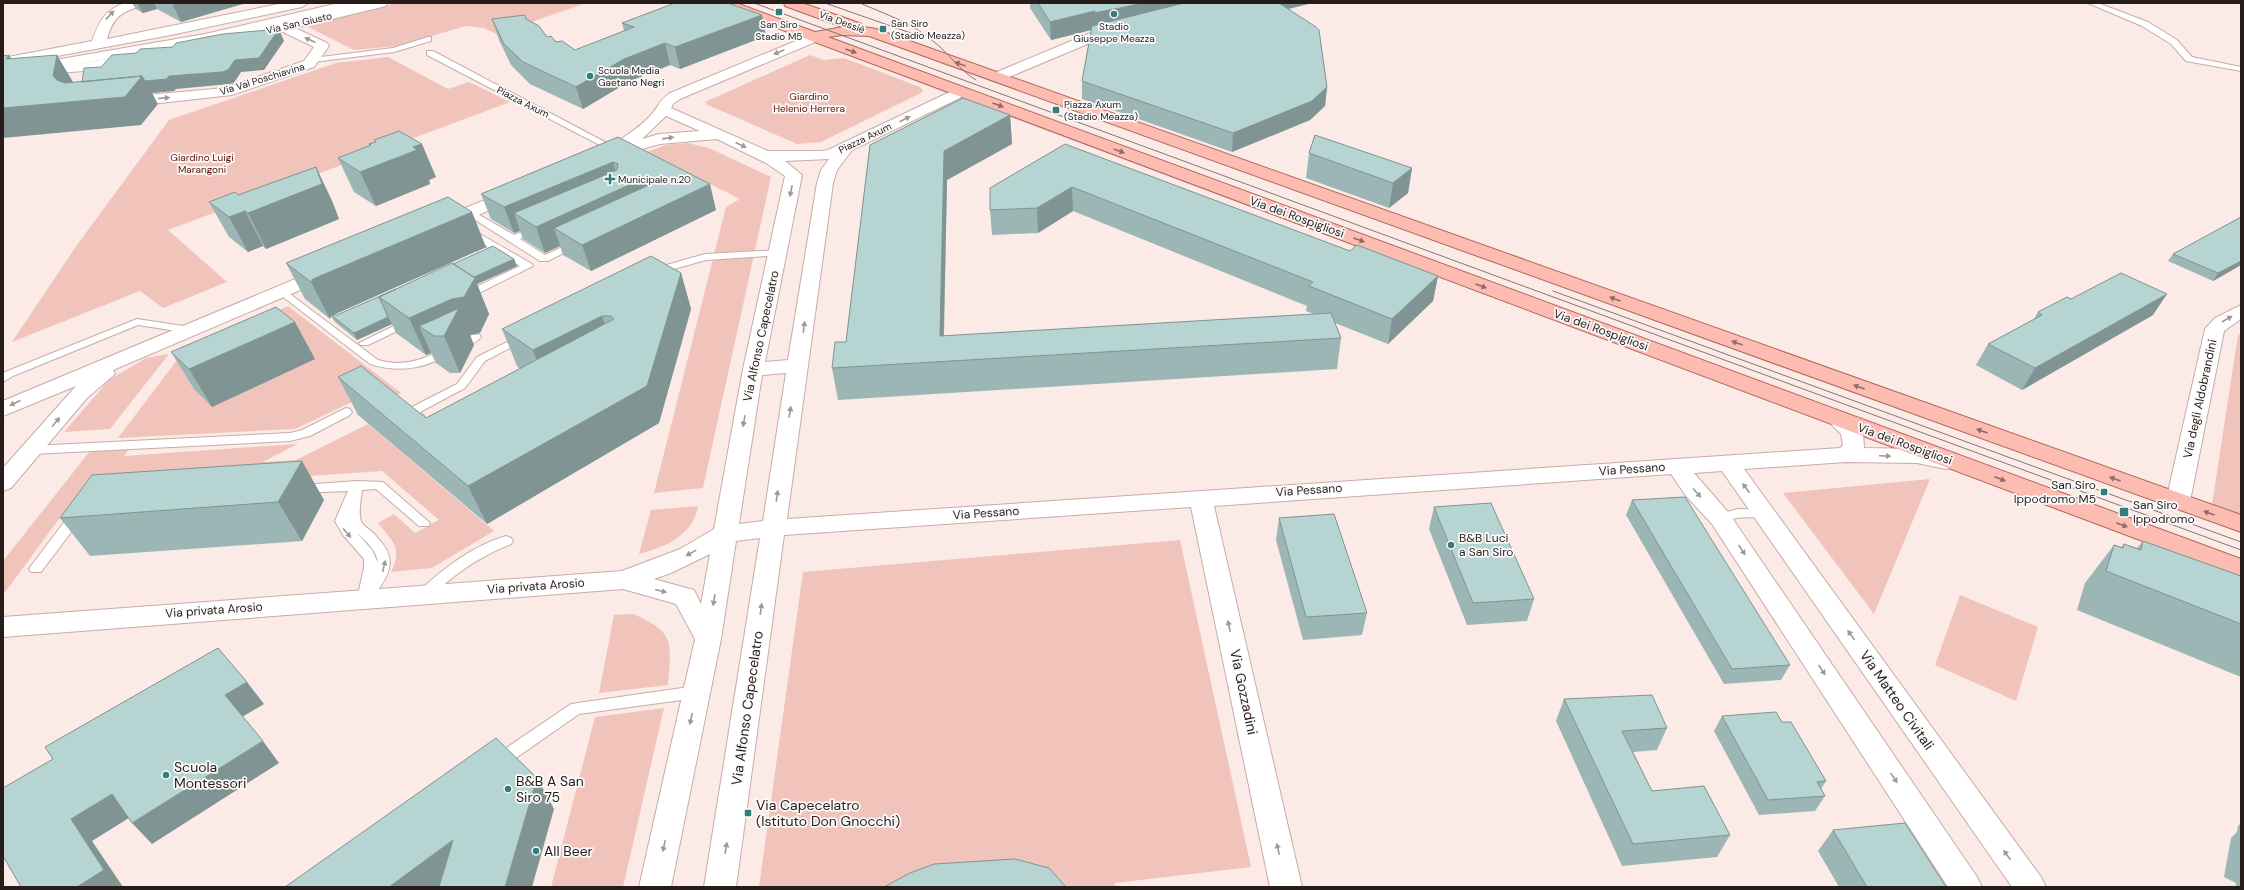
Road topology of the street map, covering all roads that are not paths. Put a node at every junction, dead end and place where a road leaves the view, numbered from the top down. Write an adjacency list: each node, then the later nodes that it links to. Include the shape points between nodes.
1 (139, 3): 14 (street, one-way to 1, via 106,18 113,11)
2 (302, 3): 14 (street, Via San Giusto)
3 (328, 3): 17 (street, Via San Giusto, via 145,42)
4 (356, 3): 20 (street, Via San Giusto, via 205,38)
5 (381, 3): 9 (street, Via San Giusto)
6 (724, 3): 12 (main road, Via Dessiè)
7 (790, 3): 11 (main road, Via Dessiè)
8 (2092, 3): 19 (lane, via 2145,24 2174,42 2189,59)
9 (283, 27): 16 (street, Via Val Poschiavina, one-way to 9, via 322,46); 18 (street, Via San Giusto)
10 (1123, 30): 21 (street, via 1093,37)
11 (871, 32): 12 (main road, via 847,30 826,32); 21 (main road, one-way to 11)
12 (815, 37): 23 (main road, one-way to 23); 25 (street, one-way to 25, via 675,96 667,101)
13 (428, 39): 16 (lane, Via Val Poschiavina, via 394,50)
14 (98, 44): 17 (street, Via San Giusto)
15 (430, 53): 28 (lane, Piazza Axum)
16 (313, 60): 24 (street, Via Val Poschiavina, one-way to 16, via 227,92 309,64)
17 (3, 63)
18 (84, 67): 20 (street, Via San Giusto); 22 (street)
19 (2241, 69)
20 (3, 73)
21 (997, 77): 23 (main road, Piazza Axum); 68 (main road, one-way to 21)
22 (82, 84)
23 (961, 92): 27 (street, Piazza Axum, one-way to 23); 57 (main road, Via dei Rospigliosi, one-way to 57)
24 (108, 103)
25 (664, 110): 26 (street, Piazza Axum); 28 (street, via 643,131)
26 (719, 135): 28 (street, Piazza Axum, one-way to 26, via 676,136); 29 (street, Piazza Axum, one-way to 29)
27 (845, 149): 29 (street, Piazza Axum, via 821,156); 52 (street, Via Alfonso Capecelatro, one-way to 27, via 825,183 829,170)
28 (616, 150): 30 (street)
29 (764, 156): 39 (street, Via Alfonso Capecelatro, one-way to 39, via 794,175)
30 (593, 159)
31 (528, 187): 32 (street)
32 (469, 212): 33 (street); 36 (lane)
33 (452, 219): 35 (street); 38 (lane)
34 (549, 224): 36 (lane)
35 (431, 228)
36 (513, 239): 37 (lane, via 544,259)
37 (587, 239)
38 (496, 247): 40 (lane); 44 (lane, via 528,266)
39 (778, 253): 42 (lane, via 705,257); 53 (street, Via Alfonso Capecelatro)
40 (468, 259)
41 (339, 267): 43 (street)
42 (644, 276)
43 (282, 291): 47 (street); 49 (lane, via 374,362 385,367 417,366)
44 (457, 300)
45 (2241, 311): 68 (street, Via degli Aldobrandini, one-way to 45, via 2215,328)
46 (421, 316): 50 (lane)
47 (190, 330): 51 (street); 54 (lane, via 137,322 9,374)
48 (530, 334): 58 (lane, via 480,359 461,386 412,412)
49 (476, 337)
50 (364, 343)
51 (142, 351): 55 (street, one-way to 55); 59 (street, one-way to 51, via 94,380)
52 (798, 366): 53 (street); 74 (street, Via Alfonso Capecelatro, one-way to 52)
53 (753, 369): 75 (street, Via Alfonso Capecelatro, one-way to 75)
54 (3, 379)
55 (3, 409)
56 (346, 412): 59 (lane, via 306,433 290,437)
57 (1836, 418): 60 (street, via 1852,431 1854,447); 63 (main road, Via dei Rospigliosi)
58 (430, 425)
59 (32, 450): 64 (street)
60 (1846, 455): 61 (street, Via Pessano); 63 (street, Via Pessano, one-way to 63, via 1917,456)
61 (1728, 463): 62 (street, Via Pessano); 70 (street, Via Matteo Civitali, one-way to 61)
62 (1677, 466): 67 (street, Via Pessano); 71 (street, one-way to 71, via 1694,490)
63 (1964, 466): 78 (main road, Via dei Rospigliosi, one-way to 78)
64 (3, 483)
65 (357, 486): 66 (lane); 72 (lane, via 379,485); 81 (lane, via 355,524 381,549 385,559 382,573)
66 (290, 489)
67 (1201, 498): 74 (street, Via Pessano); 88 (street, Via Gozzadini, one-way to 67)
68 (2178, 501): 73 (main road, one-way to 68)
69 (82, 508): 77 (lane)
70 (1765, 513): 71 (lane, via 1738,513); 90 (street, Via Matteo Civitali, one-way to 70)
71 (1720, 518): 89 (street, one-way to 89)
72 (424, 523)
73 (2241, 524)
74 (772, 528): 75 (street); 87 (street, Via Alfonso Capecelatro, one-way to 74)
75 (725, 534): 79 (street, Via privata Arosio, one-way to 79, via 662,568); 83 (street, Via Alfonso Capecelatro, one-way to 83)
76 (506, 541): 80 (lane, via 488,547 467,559)
77 (36, 569)
78 (2241, 569)
79 (623, 580): 80 (street, Via privata Arosio); 83 (street, Via privata Arosio, one-way to 83, via 685,597)
80 (425, 594): 81 (street, Via privata Arosio)
81 (364, 599): 82 (street, Via privata Arosio)
82 (3, 627)
83 (708, 639): 84 (street, Via Alfonso Capecelatro)
84 (696, 692): 85 (lane, via 576,708); 86 (street, Via Alfonso Capecelatro, one-way to 86)
85 (485, 772)
86 (655, 887)
87 (720, 887)
88 (1286, 887)
89 (1966, 887)
90 (2030, 887)

